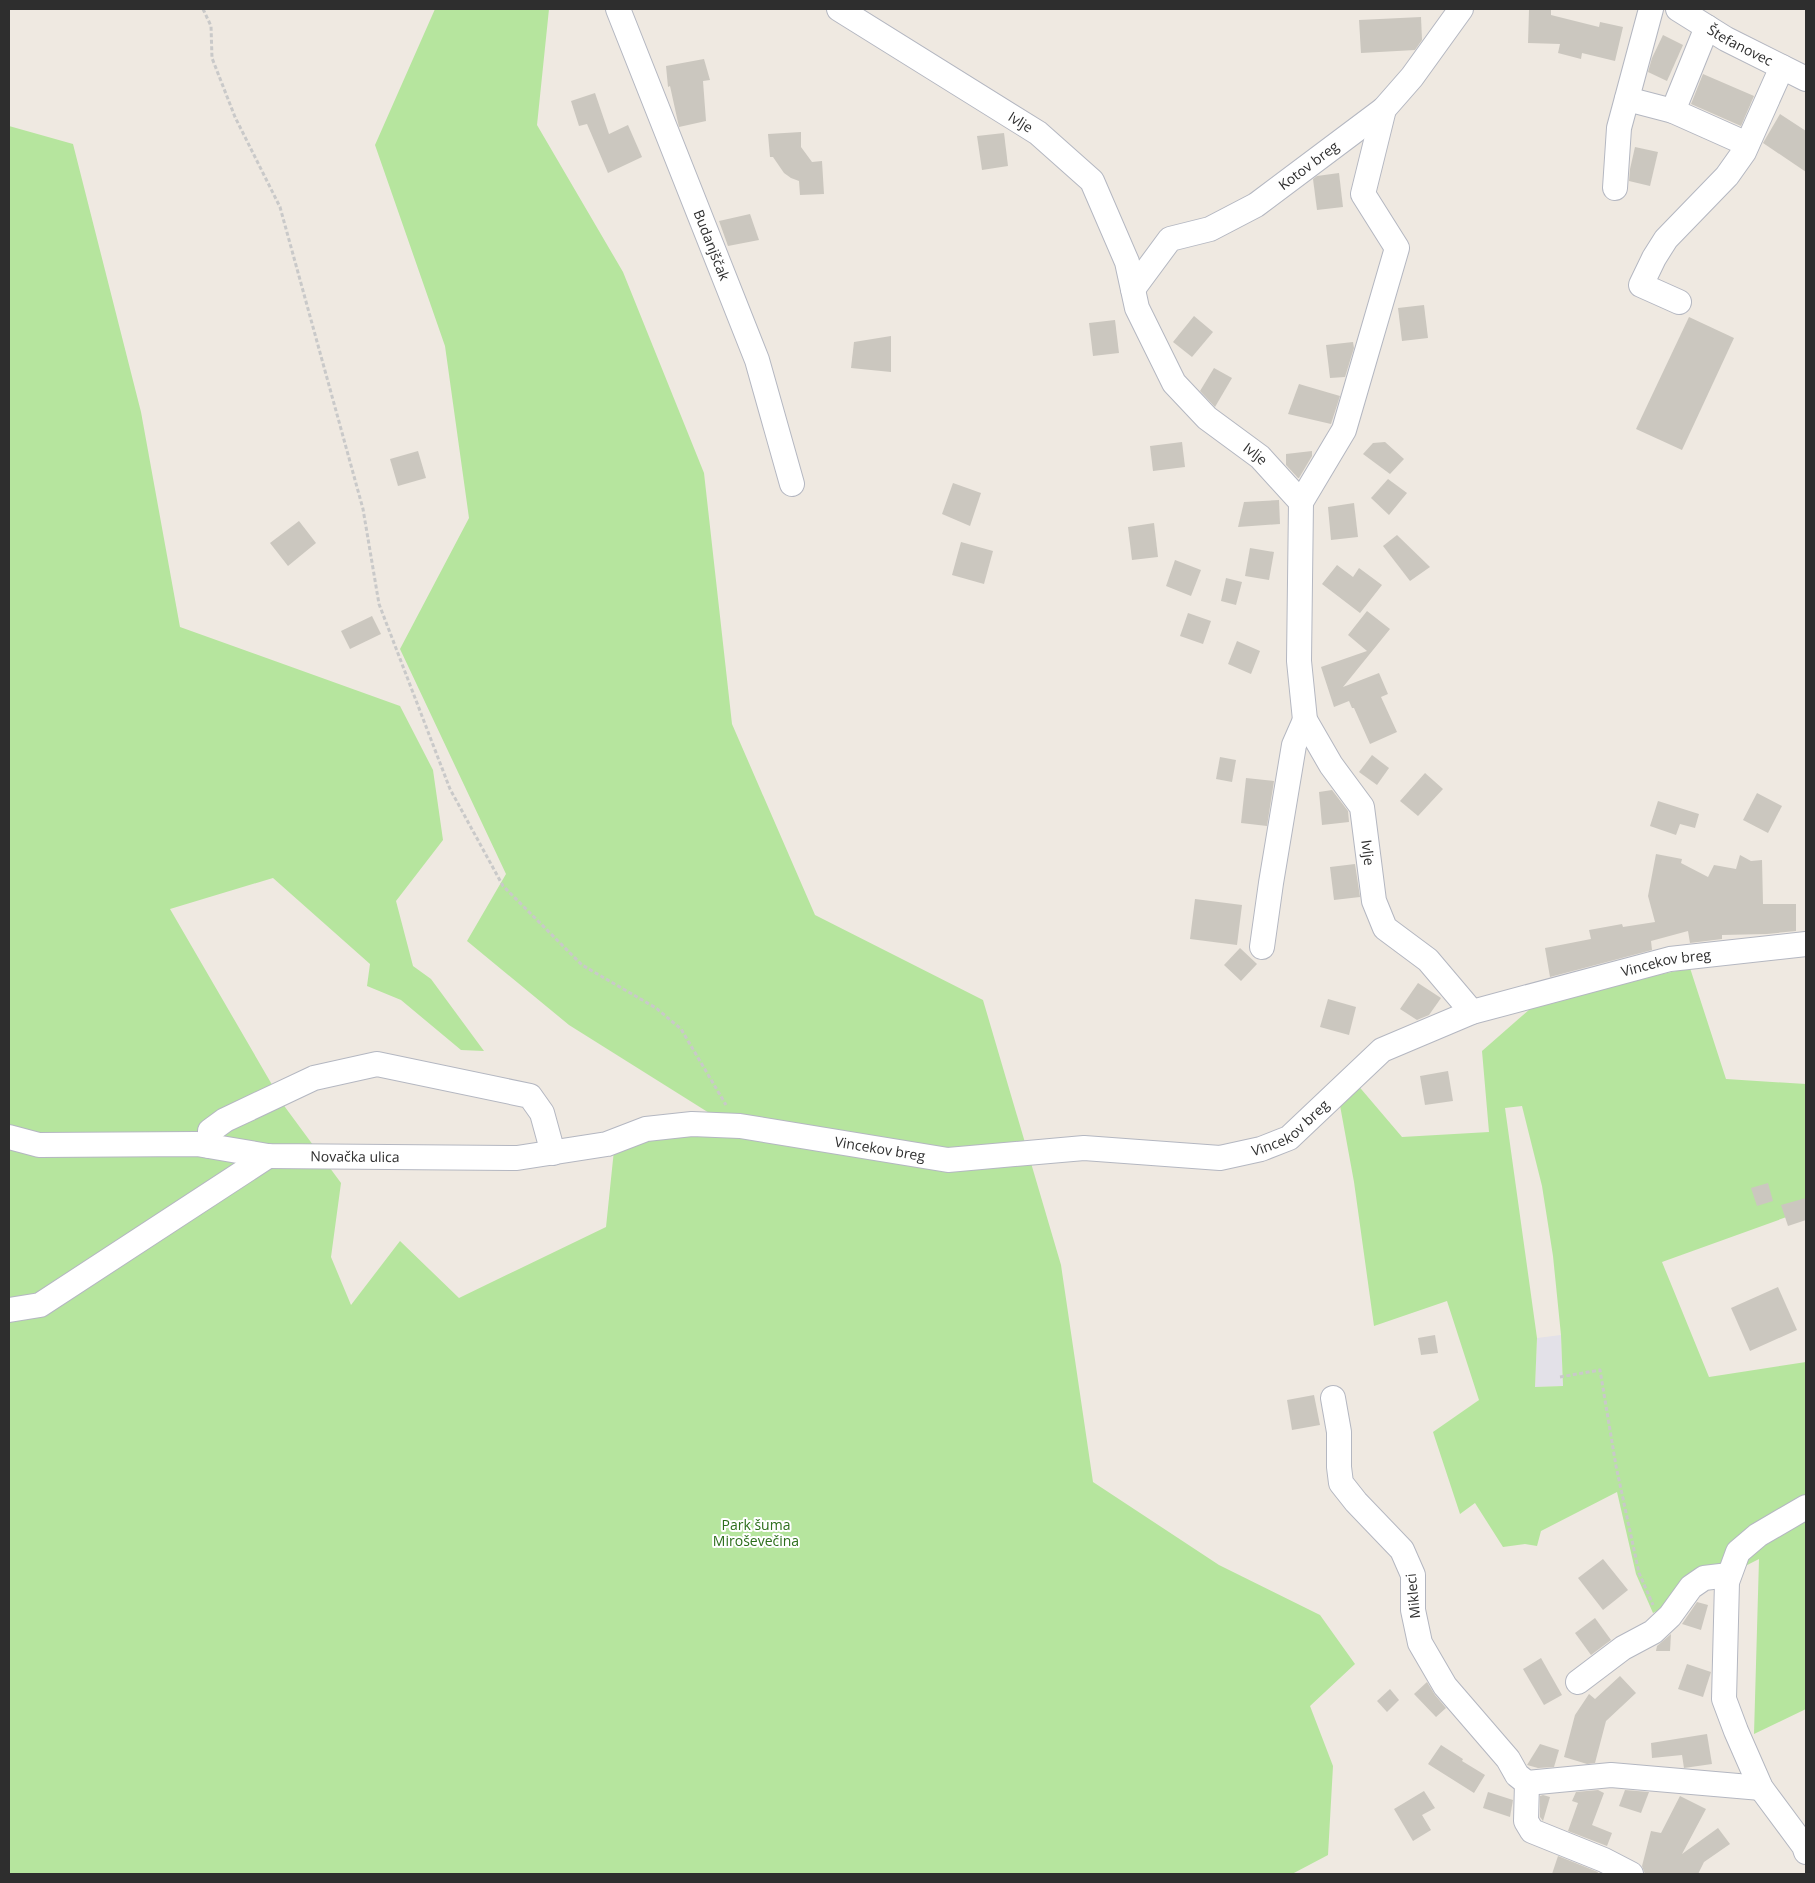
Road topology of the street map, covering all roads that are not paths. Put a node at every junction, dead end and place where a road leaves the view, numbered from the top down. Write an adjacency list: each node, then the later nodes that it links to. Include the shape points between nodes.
1 (618, 9): 16 (street, Budanjščak, via 757,360)
2 (839, 9): 14 (street, Ivlje, via 1038,133 1092,181 1127,262)
3 (1461, 9): 10 (street, Kotov breg, via 1412,77)
4 (1651, 9): 9 (street)
5 (1678, 9): 6 (street, Štefanovec)
6 (1707, 27): 7 (street, Štefanovec); 11 (street)
7 (1782, 67): 8 (street, Štefanovec); 12 (street)
8 (1806, 79)
9 (1626, 100): 11 (street); 13 (street, via 1619,128)
10 (1384, 109): 14 (street, Kotov breg, via 1256,205 1210,229 1170,239); 17 (street, via 1363,194 1397,248 1344,430)
11 (1673, 111): 12 (street)
12 (1747, 144): 15 (street, via 1727,176 1666,239 1641,285)
13 (1615, 188)
14 (1133, 289): 17 (street, Ivlje, via 1137,308 1174,383 1206,418 1260,457)
15 (1679, 302)
16 (792, 484)
17 (1301, 502): 18 (street, Ivlje, via 1299,661)
18 (1305, 720): 20 (street, via 1294,746); 21 (street, Ivlje, via 1362,807 1374,901 1385,928 1428,960)
19 (1806, 944): 21 (street, Vincekov breg, via 1670,958)
20 (1262, 947)
21 (1472, 1012): 22 (street, Vincekov breg, via 1382,1050 1289,1138 1220,1158 1084,1148 948,1160)
22 (740, 1126): 25 (street, Novačka ulica, via 692,1124 646,1129 607,1144)
23 (9, 1137): 24 (street, Novačka ulica, via 39,1146)
24 (210, 1146): 25 (street, via 210,1131 225,1120 314,1078 376,1064 530,1096 542,1113); 26 (street, Novačka ulica)
25 (553, 1152): 26 (street, Novačka ulica, via 517,1158)
26 (268, 1156): 27 (street, via 40,1305)
27 (9, 1310)
28 (1333, 1398): 32 (street, Mikleci, via 1340,1432 1341,1483 1402,1550 1413,1575 1413,1610 1420,1643 1445,1686)
29 (1806, 1507): 30 (street, via 1758,1535 1738,1552)
30 (1729, 1575): 31 (street, via 1704,1578 1692,1587 1653,1632 1623,1648); 33 (street, via 1724,1699)
31 (1578, 1682)
32 (1527, 1783): 33 (street, via 1611,1775); 35 (street, via 1526,1821 1532,1831)
33 (1760, 1788): 34 (street)
34 (1806, 1852)
35 (1631, 1874)

